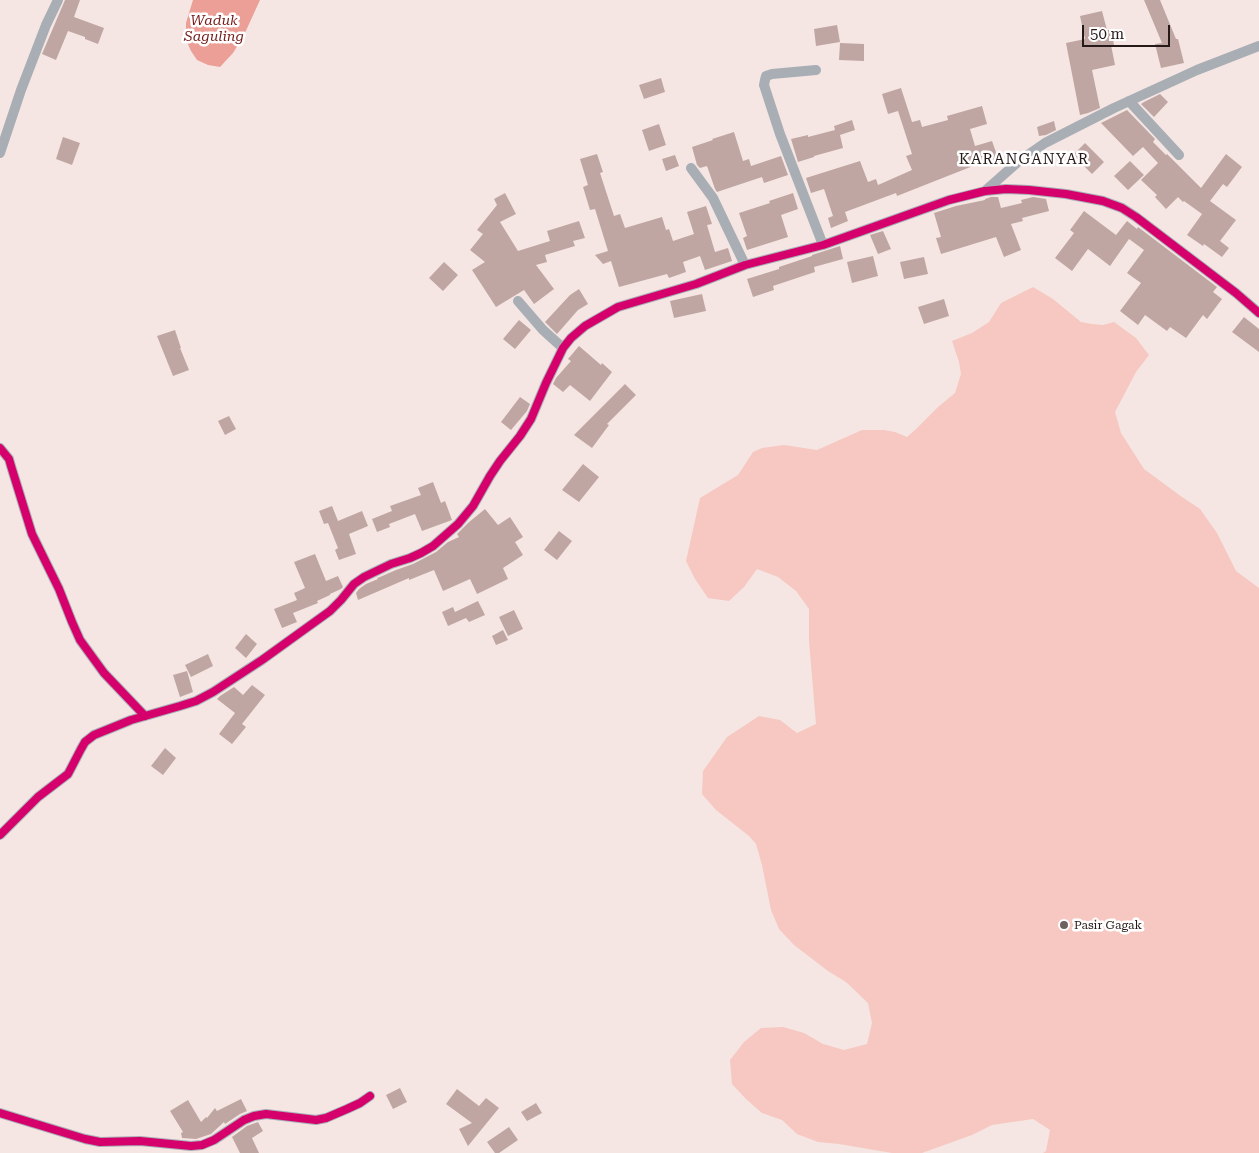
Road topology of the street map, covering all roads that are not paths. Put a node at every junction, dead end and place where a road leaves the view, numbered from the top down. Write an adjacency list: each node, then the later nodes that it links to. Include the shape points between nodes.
1 (58, 0): 5 (street, via 21,90)
2 (1259, 46): 4 (street)
3 (816, 70): 9 (street, via 772,74 766,76 764,85)
4 (1128, 101): 6 (street); 8 (street, via 1045,143)
5 (0, 153)
6 (1179, 156)
7 (691, 168): 10 (street, via 712,198)
8 (985, 191): 9 (street, via 948,200); 12 (street, via 1006,189 1066,194 1122,208)
9 (823, 245): 10 (street)
10 (745, 265): 13 (street, via 696,284 618,307 585,326)
11 (518, 301): 13 (street)
12 (1259, 313)
13 (563, 348): 15 (street, via 531,420 458,524 421,553 364,577 330,611 213,692 196,701)
14 (0, 448): 15 (street, via 12,466 32,534 80,640 104,672)
15 (145, 716): 16 (street, via 104,730 85,742 68,774 38,797)
16 (0, 835)
17 (370, 1096): 18 (street, via 346,1110 316,1120 266,1114 254,1116 214,1140 191,1146 140,1141 100,1142)
18 (0, 1114)

